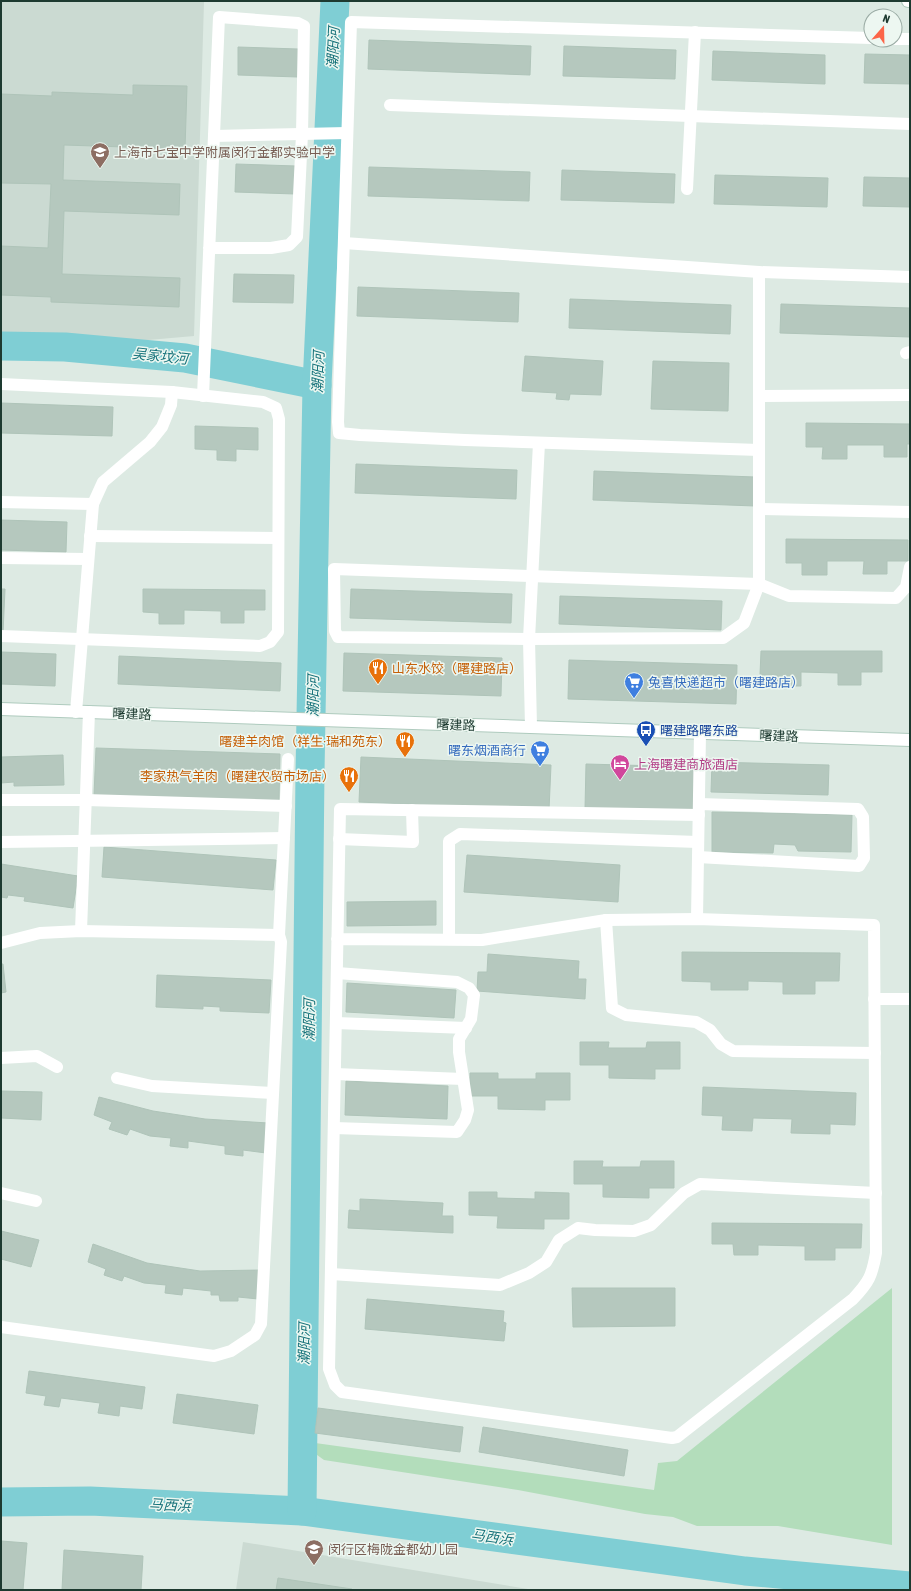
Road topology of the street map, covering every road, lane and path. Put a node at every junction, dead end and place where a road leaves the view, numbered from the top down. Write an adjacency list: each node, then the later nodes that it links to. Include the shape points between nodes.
1 (695, 32): 2 (street); 4 (street); 6 (street, via 350,22)
2 (863, 38)
3 (390, 105): 4 (street)
4 (691, 116): 5 (street); 9 (street)
5 (910, 124)
6 (347, 133): 7 (street); 10 (street)
7 (305, 134): 8 (street); 8 (street, via 304,26 298,23 219,17); 11 (street, via 297,237 289,245 272,248)
8 (214, 136): 11 (street)
9 (687, 189)
10 (344, 242): 12 (street); 19 (street, via 339,433)
11 (209, 248): 17 (street)
12 (759, 272): 13 (street); 18 (street)
13 (910, 277)
14 (1, 384): 15 (street)
15 (172, 392): 17 (street); 22 (street, via 171,405 162,427 150,442 103,482)
16 (910, 395): 18 (street)
17 (203, 396): 26 (street, via 263,402 276,408 279,419)
18 (759, 396): 20 (street)
19 (539, 443): 20 (street); 30 (street)
20 (759, 450): 23 (street)
21 (1, 502): 22 (street)
22 (93, 504): 25 (street)
23 (759, 509): 24 (street); 31 (street)
24 (910, 512)
25 (90, 536): 26 (street); 28 (street)
26 (278, 538): 33 (street, via 278,632 270,642 260,646)
27 (1, 558): 28 (street)
28 (88, 559): 33 (street)
29 (910, 567): 31 (street, via 906,587 896,598 789,596)
30 (532, 576): 31 (street); 34 (street); 34 (street, via 334,569 335,631 338,637)
31 (759, 584): 34 (street, via 744,623 723,638)
32 (1, 636): 33 (street)
33 (82, 639): 36 (street)
34 (529, 639): 37 (street)
35 (1, 710): 36 (street, 曙建路)
36 (82, 712): 37 (street, 曙建路); 42 (street)
37 (530, 727): 38 (street, 曙建路)
38 (700, 733): 39 (street, 曙建路); 45 (street)
39 (910, 740)
40 (288, 759): 43 (street)
41 (1, 800): 42 (street)
42 (86, 800): 43 (street); 48 (street)
43 (286, 806): 46 (street)
44 (412, 810): 45 (street); 47 (street, via 340,809); 47 (street, via 413,842)
45 (699, 810): 50 (street); 51 (street, via 858,809 863,817 864,858 859,866)
46 (284, 838): 48 (street); 55 (street)
47 (339, 839): 56 (street)
48 (84, 841): 49 (street); 54 (street)
49 (1, 842)
50 (698, 842): 51 (street); 57 (street, via 460,834 450,841)
51 (698, 857): 52 (street)
52 (697, 919): 53 (street); 60 (street, via 874,925)
53 (606, 920): 57 (street, via 482,940); 64 (street, via 612,1008 626,1014 696,1022 710,1030 721,1044 733,1051)
54 (81, 931): 55 (street); 58 (street, via 40,933)
55 (279, 935): 70 (street, via 281,942)
56 (337, 939): 57 (street); 59 (street)
57 (449, 939)
58 (1, 943)
59 (337, 972): 62 (street); 63 (street, via 457,982 469,988 474,995 471,1019)
60 (874, 999): 61 (street); 64 (street)
61 (910, 999)
62 (336, 1023): 63 (street); 67 (street)
63 (466, 1028): 69 (street, via 459,1039)
64 (875, 1053): 73 (street)
65 (1, 1058): 66 (street, via 37,1056)
66 (57, 1067)
67 (335, 1074): 69 (street); 71 (street)
68 (117, 1078): 70 (street, via 152,1086)
69 (463, 1079): 71 (street, via 468,1110 457,1132)
70 (273, 1094): 76 (street, via 261,1324 255,1335 231,1351 214,1356)
71 (334, 1128): 75 (street)
72 (1, 1193): 74 (street)
73 (876, 1193): 75 (street, via 700,1184 684,1193 651,1225 634,1230 578,1228 559,1240 546,1262 529,1273 500,1285); 75 (street, via 876,1253 874,1270 867,1284 852,1299 677,1437 342,1392 335,1385 329,1369)
74 (36, 1201)
75 (331, 1274)
76 (1, 1327)

